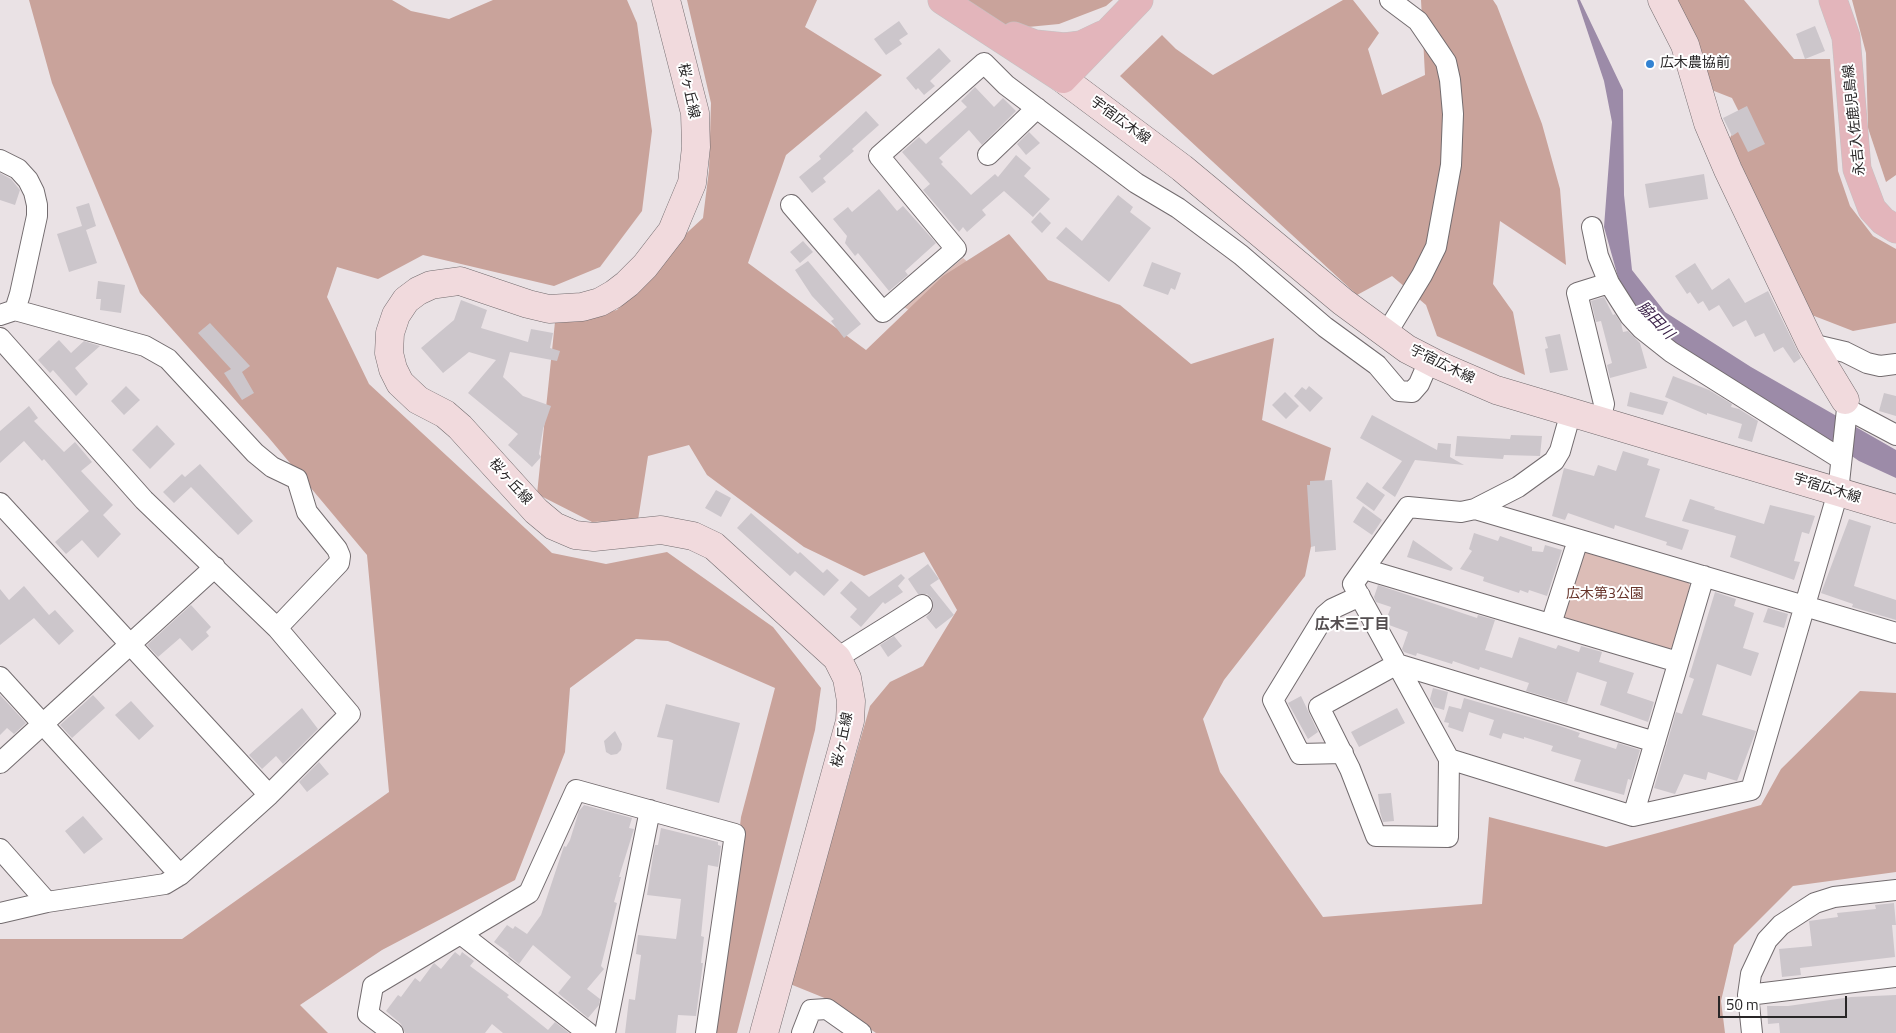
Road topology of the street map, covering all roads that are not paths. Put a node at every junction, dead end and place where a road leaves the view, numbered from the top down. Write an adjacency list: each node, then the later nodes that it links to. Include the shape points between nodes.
1 (666, 0): 43 (street, 桜ヶ丘線, via 695,113 696,147 692,183 672,231 627,284 600,302 582,307 549,308 528,304 460,281 444,282 418,291 406,300 396,315 390,333 389,353 393,370 400,383 418,400 445,414 460,427 536,511 554,526 575,535 594,537 661,530 693,536 714,546)
2 (942, 0): 7 (main road)
3 (1139, 0): 8 (main road)
4 (1390, 0): 18 (street, via 1418,20 1446,62 1453,114 1451,164 1436,247)
5 (1662, 0): 20 (street, via 1685,44 1708,123 1724,162)
6 (1833, 0): 15 (main road, 永吉入佐鹿児島線, via 1846,36 1857,169 1872,209)
7 (977, 23): 8 (main road, via 1049,46 1082,45); 9 (main road)
8 (1111, 31): 9 (main road)
9 (1063, 79): 18 (street, 宇宿広木線, via 1182,168 1342,302)
10 (1037, 108): 11 (street); 13 (street, via 1006,85 984,63 879,156 956,249 883,312); 21 (street, via 1136,183 1178,208 1240,255 1377,366 1399,391 1412,392)
11 (988, 155)
12 (0, 160): 17 (street, via 18,169 28,180 37,205 26,268)
13 (792, 205)
14 (1592, 227): 16 (street, via 1598,256)
15 (1896, 229)
16 (1609, 283): 25 (street, via 1577,293 1604,404); 27 (street, via 1630,316 1672,352)
17 (7, 313): 40 (street, via 157,351 255,452 272,467 297,479 307,512 340,556 339,563)
18 (1386, 334): 21 (street, 宇宿広木線)
19 (0, 338): 33 (street, via 144,500)
20 (1811, 344): 22 (street, via 1845,352 1867,363 1880,366); 23 (street)
21 (1429, 361): 24 (street, 宇宿広木線, via 1496,390)
22 (1896, 364)
23 (1846, 409): 26 (street); 27 (street)
24 (1571, 412): 25 (street, 宇宿広木線); 30 (street, via 1554,461 1518,487)
25 (1600, 421): 28 (street, 宇宿広木線)
26 (1896, 435)
27 (1841, 457): 28 (street)
28 (1838, 492): 31 (street, 宇宿広木線); 38 (street)
29 (0, 503): 42 (street)
30 (1475, 509): 32 (street); 34 (street, via 1461,512 1408,507)
31 (1896, 510)
32 (1578, 540): 35 (street); 39 (street)
33 (215, 567): 40 (street); 42 (street)
34 (1364, 569): 36 (street, via 1353,584); 39 (street)
35 (1704, 576): 38 (street); 44 (street)
36 (1360, 596): 45 (street); 49 (street, via 1325,615 1273,700 1300,754)
37 (922, 605): 43 (street)
38 (1806, 606): 41 (street); 54 (street, via 1751,790)
39 (1551, 624): 44 (street)
40 (276, 628): 52 (street, via 350,714)
41 (1896, 633)
42 (130, 642): 47 (street); 52 (street)
43 (837, 658): 67 (street, 桜ヶ丘線, via 847,678 850,721)
44 (1678, 662): 48 (street)
45 (1397, 664): 48 (street); 49 (street, via 1320,707); 50 (street)
46 (0, 677): 47 (street)
47 (43, 723): 51 (street); 56 (street)
48 (1655, 742): 54 (street)
49 (1343, 752): 50 (street, via 1376,836 1448,837)
50 (1449, 759): 54 (street)
51 (0, 764)
52 (269, 795): 56 (street)
53 (650, 810): 60 (street, via 576,790 529,893); 65 (street); 66 (street, via 735,834)
54 (1633, 816)
55 (0, 849): 58 (street)
56 (180, 875): 58 (street, via 165,884)
57 (1896, 890): 62 (street, via 1834,897 1799,911 1767,940 1751,974)
58 (47, 902): 59 (street)
59 (0, 913)
60 (461, 934): 63 (street, via 373,986 368,1014); 64 (street)
61 (1896, 977): 62 (street)
62 (1748, 995): 70 (street)
63 (393, 1033)
64 (588, 1033)
65 (605, 1033)
66 (706, 1033)
67 (764, 1033)
68 (802, 1033): 69 (street, via 811,1010 827,1009)
69 (861, 1033)
70 (1752, 1033)

